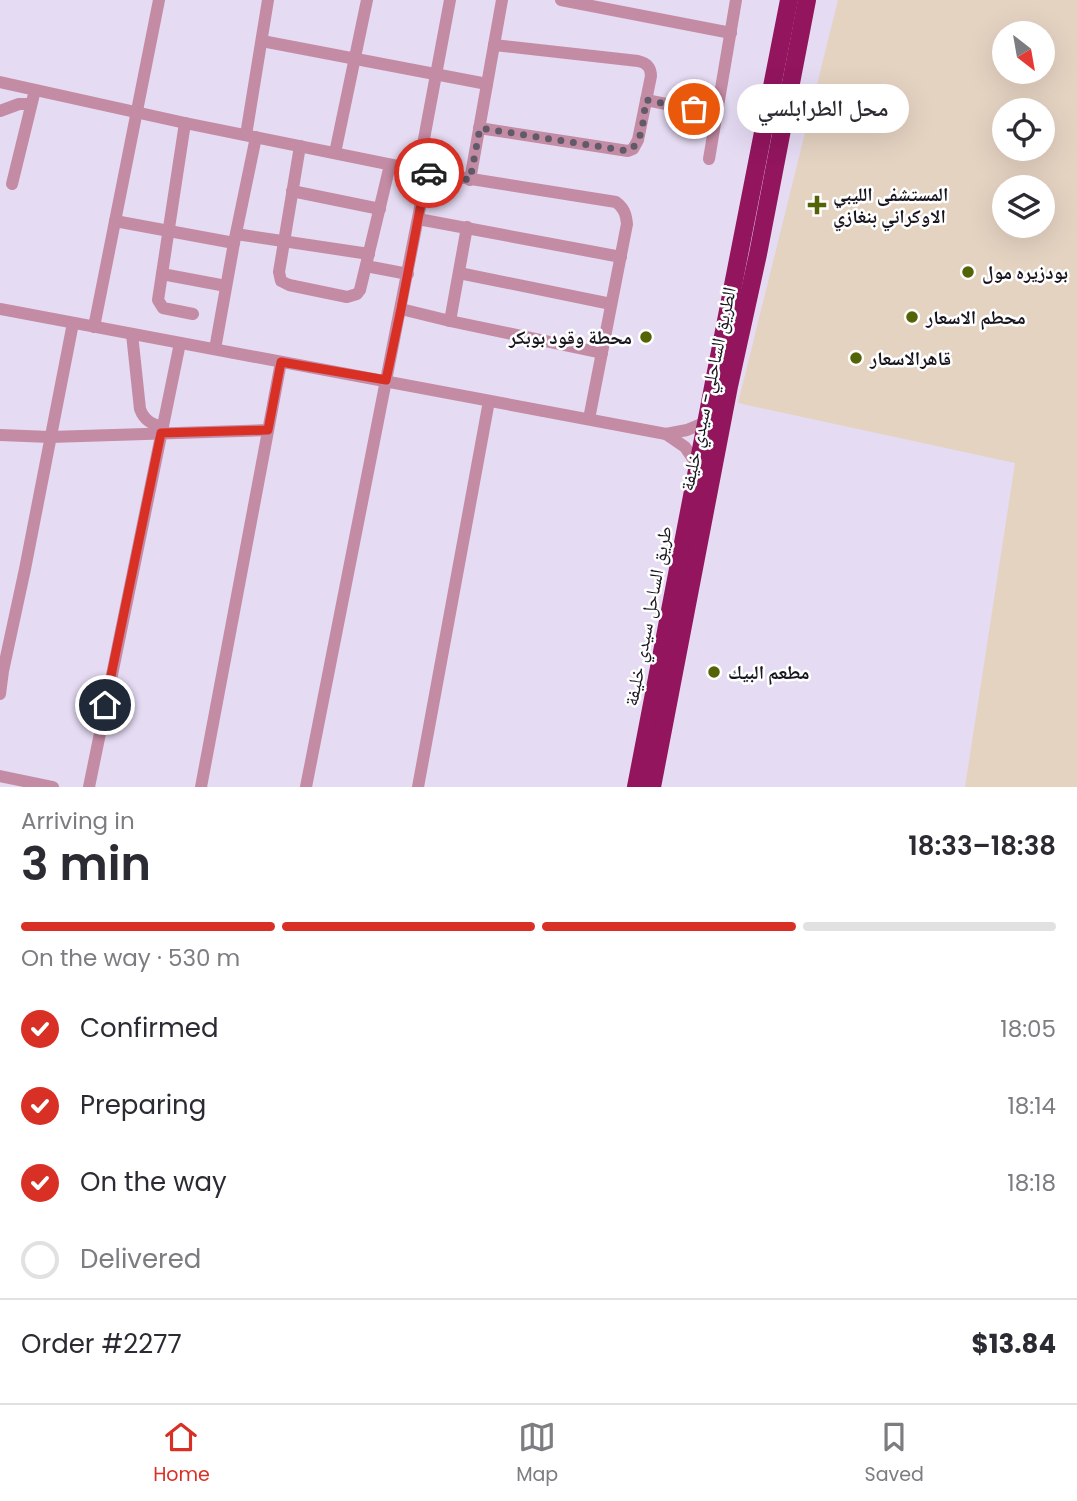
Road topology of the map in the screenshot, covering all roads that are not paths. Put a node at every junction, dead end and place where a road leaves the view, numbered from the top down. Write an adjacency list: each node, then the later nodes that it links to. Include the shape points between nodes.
1 (159, 0): 21 (street)
2 (268, 0): 11 (street)
3 (366, 0): 13 (street)
4 (450, 0): 14 (street)
5 (502, 0): 12 (street)
6 (561, 0): 10 (street)
7 (737, 0): 10 (street)
8 (789, 0): 62 (highway, طريق الساحل سيدي خليفة)
9 (807, 0): 77 (highway, الطريق الساحلي- سيدي خليفة)
10 (731, 33): 22 (street)
11 (261, 41): 13 (street); 25 (street)
12 (494, 45): 16 (street); 18 (street, via 643,62 651,70)
13 (355, 58): 14 (street); 27 (street)
14 (437, 73): 16 (street); 30 (street)
15 (0, 82): 17 (street)
16 (487, 84): 24 (street)
17 (35, 90): 19 (street); 21 (street)
18 (646, 100): 22 (street); 24 (street, via 638,140 628,151)
19 (32, 104): 20 (street); 32 (street)
20 (0, 111)
21 (136, 113): 23 (street); 36 (street)
22 (717, 114): 28 (street)
23 (185, 123): 25 (street); 38 (street)
24 (480, 128): 31 (street)
25 (251, 136): 26 (street); 39 (street)
26 (300, 146): 27 (street); 33 (street)
27 (335, 153): 29 (street)
28 (709, 159)
29 (390, 165): 30 (street); 34 (street)
30 (423, 172): 31 (street); 35 (street)
31 (470, 180): 41 (street, via 616,202 628,224)
32 (12, 184)
33 (292, 191): 34 (street); 40 (street)
34 (380, 209): 42 (street)
35 (418, 219): 37 (street); 45 (street)
36 (115, 221): 38 (street); 53 (street)
37 (467, 227): 41 (street); 43 (street)
38 (169, 231): 39 (street); 44 (street)
39 (235, 238): 40 (street); 46 (street)
40 (283, 241): 42 (street); 42 (street, via 278,277 284,284 352,297 360,290)
41 (621, 257): 47 (street)
42 (368, 260): 45 (street)
43 (459, 273): 47 (street); 51 (street)
44 (162, 274): 46 (street); 50 (street, via 160,306)
45 (408, 274): 49 (street)
46 (226, 286): 56 (street)
47 (611, 304): 57 (street)
48 (0, 309): 52 (street)
49 (401, 309): 51 (street); 59 (street)
50 (193, 314)
51 (450, 321): 57 (street)
52 (73, 323): 53 (street); 67 (street)
53 (94, 327): 54 (street)
54 (132, 334): 55 (street); 63 (street, via 140,409)
55 (180, 343): 56 (street); 63 (street)
56 (215, 349): 58 (street)
57 (602, 353): 61 (street)
58 (281, 362): 59 (street); 64 (street)
59 (386, 380): 60 (street); 74 (street)
60 (489, 401): 61 (street); 75 (street)
61 (589, 419): 65 (street)
62 (706, 422): 65 (street); 68 (highway, طريق الساحل سيدي خليفة)
63 (162, 430): 64 (street); 67 (street); 72 (street)
64 (268, 430): 73 (street)
65 (666, 434): 68 (street, via 685,447)
66 (0, 435): 67 (street)
67 (50, 437): 69 (street)
68 (698, 466): 76 (highway, طريق الساحل سيدي خليفة)
69 (0, 694)
70 (0, 776): 71 (street)
71 (53, 787)
72 (89, 787)
73 (201, 787)
74 (306, 787)
75 (418, 787)
76 (636, 787)
77 (652, 787)

